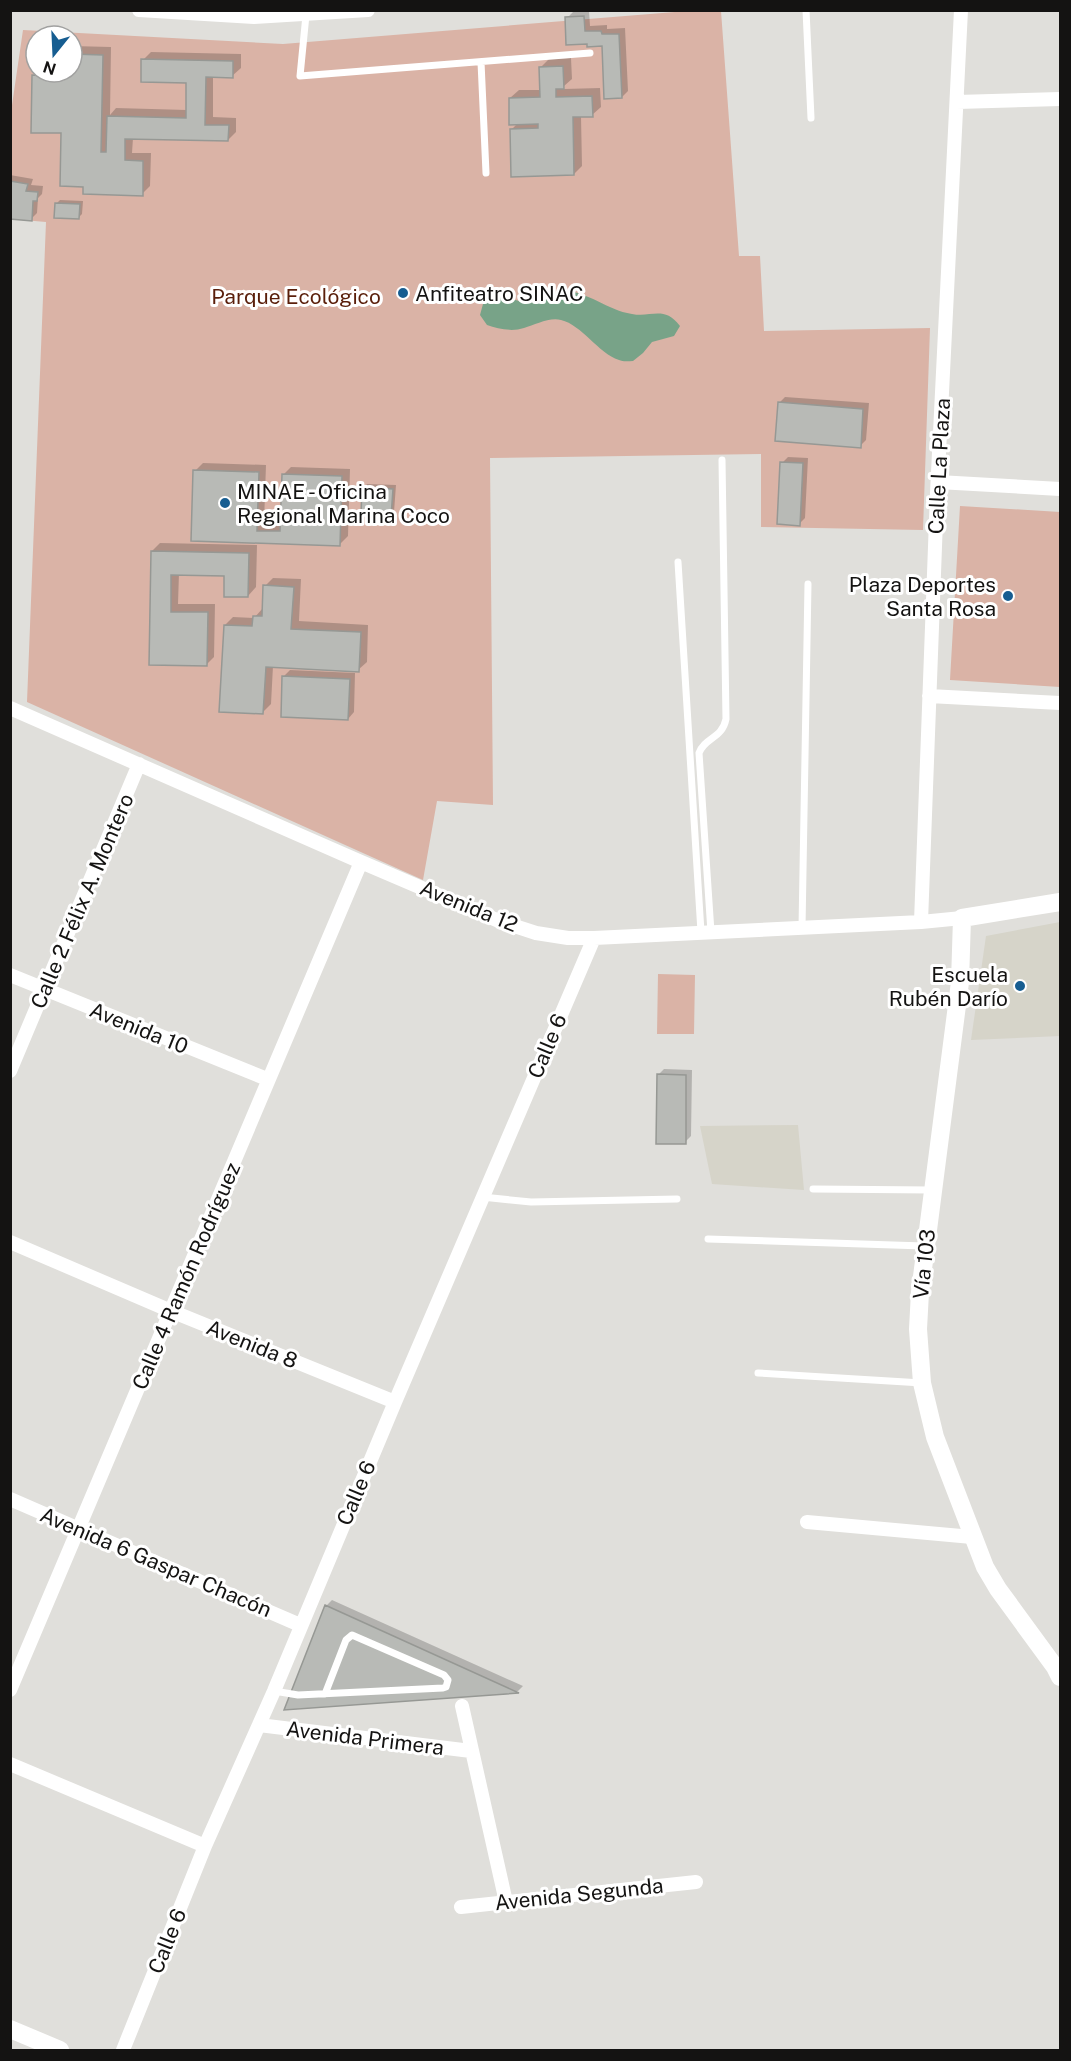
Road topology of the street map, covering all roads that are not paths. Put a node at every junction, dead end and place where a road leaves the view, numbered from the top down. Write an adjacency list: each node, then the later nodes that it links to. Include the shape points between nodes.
1 (139, 10): 5 (street, via 254,17)
2 (368, 10): 5 (street)
3 (806, 10): 10 (lane)
4 (962, 10): 9 (street, Calle La Plaza)
5 (306, 15): 7 (lane, via 300,76)
6 (590, 53): 7 (lane)
7 (481, 62): 11 (lane)
8 (1060, 99): 9 (street)
9 (957, 102): 13 (street, Calle La Plaza)
10 (811, 118)
11 (486, 173)
12 (722, 460): 26 (lane, via 726,719 720,734 702,746 699,753)
13 (938, 482): 14 (street); 17 (street, Calle La Plaza)
14 (1060, 489)
15 (678, 562): 26 (lane)
16 (808, 584): 25 (lane)
17 (929, 696): 18 (street); 24 (street, Calle La Plaza)
18 (1060, 703)
19 (10, 708): 20 (street, Avenida 12)
20 (139, 764): 21 (street, Avenida 12); 29 (street, Calle 2 Félix A. Montero)
21 (361, 862): 27 (street, Avenida 12, via 499,921 536,933); 31 (street, Calle 4 Ramón Rodríguez)
22 (1060, 902): 23 (main road)
23 (962, 918): 24 (street, Avenida 12); 33 (main road, Vía 103, via 960,982)
24 (921, 922): 25 (street, Avenida 12)
25 (802, 928): 26 (street, Avenida 12)
26 (706, 932): 27 (street, Avenida 12)
27 (594, 938): 34 (street, Calle 6)
28 (10, 975): 29 (street, Avenida 10)
29 (44, 990): 30 (street, Calle 2 Félix A. Montero); 31 (street, Avenida 10)
30 (10, 1071)
31 (267, 1079): 39 (street, Calle 4 Ramón Rodríguez)
32 (813, 1189): 33 (lane)
33 (933, 1190): 38 (main road, Vía 103)
34 (482, 1197): 35 (lane, via 531,1202); 42 (street, Calle 6)
35 (677, 1199)
36 (708, 1239): 38 (lane)
37 (10, 1242): 39 (street, Avenida 8)
38 (925, 1246): 41 (main road, Vía 103, via 918,1329)
39 (171, 1311): 42 (street, Avenida 8); 45 (street, Calle 4 Ramón Rodríguez)
40 (758, 1373): 41 (lane)
41 (922, 1383): 46 (main road, Vía 103, via 934,1437)
42 (395, 1402): 47 (street, Calle 6)
43 (10, 1499): 45 (street, Avenida 6 Gaspar Chacón)
44 (807, 1522): 46 (street)
45 (80, 1529): 47 (street, Avenida 6 Gaspar Chacón); 49 (street, Calle 4 Ramón Rodríguez)
46 (972, 1537): 48 (main road, Vía 103, via 998,1589)
47 (300, 1625): 50 (street, Calle 6)
48 (1060, 1677)
49 (10, 1690)
50 (274, 1691): 51 (lane); 53 (street, Calle 6)
51 (325, 1694): 51 (lane, via 443,1688 448,1680 352,1635 346,1640)
52 (462, 1706): 54 (street)
53 (259, 1725): 54 (street, Avenida Primera); 56 (street, Calle 6)
54 (471, 1751): 58 (street)
55 (10, 1764): 56 (street)
56 (205, 1846): 62 (street, Calle 6)
57 (696, 1882): 58 (street, Avenida Segunda)
58 (506, 1902): 59 (street, Avenida Segunda)
59 (461, 1907)
60 (10, 2029): 61 (main road)
61 (60, 2050)
62 (123, 2050)

